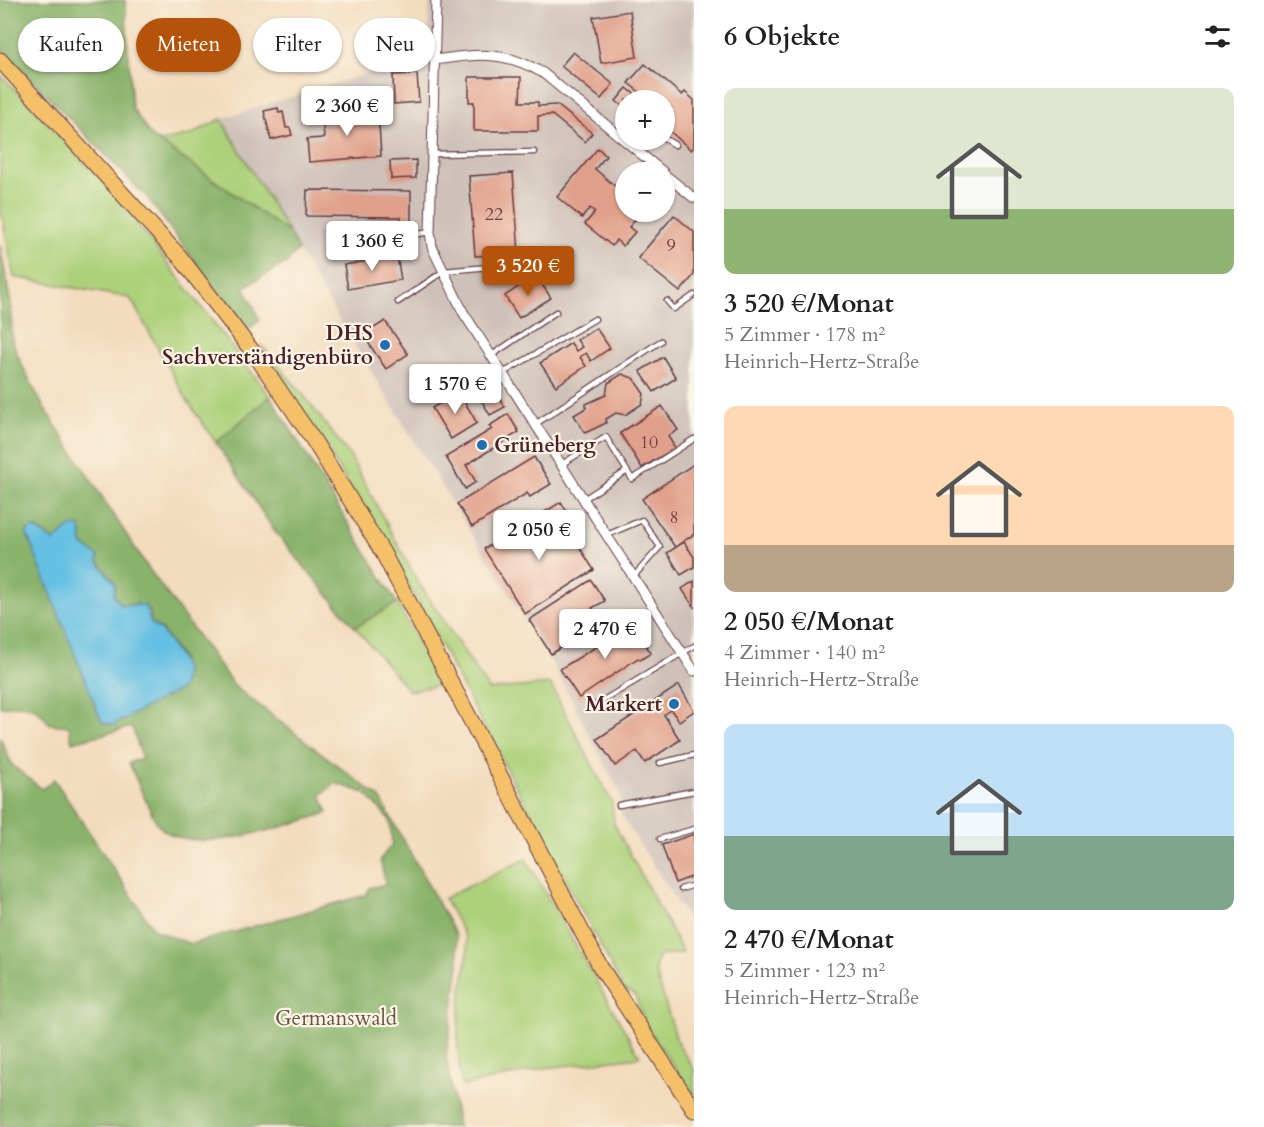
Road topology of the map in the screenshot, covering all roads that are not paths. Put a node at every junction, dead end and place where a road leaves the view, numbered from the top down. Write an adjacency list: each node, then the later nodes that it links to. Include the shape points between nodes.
1 (436, 0): 3 (street)
2 (0, 60): 43 (main road, via 180,257 256,356 314,441 383,553 601,968)
3 (435, 60): 5 (street, via 499,55 522,62 543,73)
4 (435, 72): 8 (street)
5 (615, 133)
6 (635, 150): 9 (street)
7 (534, 152): 8 (lane)
8 (432, 154): 12 (street)
9 (650, 162)
10 (675, 182): 11 (street)
11 (694, 198)
12 (430, 232): 13 (lane); 15 (street, via 432,247)
13 (328, 249)
14 (523, 264): 15 (lane)
15 (444, 271): 18 (lane); 22 (street, via 463,312)
16 (694, 295): 17 (lane, via 674,309)
17 (667, 301)
18 (398, 302)
19 (556, 312): 22 (lane)
20 (595, 319): 23 (lane)
21 (661, 341): 24 (lane)
22 (492, 355): 23 (street)
23 (503, 373): 24 (street)
24 (537, 423): 26 (street)
25 (694, 440): 27 (lane, via 632,479)
26 (562, 464): 27 (lane, via 606,437); 28 (street)
27 (627, 471): 28 (lane)
28 (584, 499): 29 (street)
29 (607, 535): 30 (street); 30 (lane, via 642,520 660,547)
30 (633, 577): 32 (street)
31 (694, 646): 32 (lane)
32 (682, 652): 33 (street); 34 (lane)
33 (694, 671)
34 (591, 707)
35 (694, 755): 36 (lane)
36 (660, 763)
37 (694, 791): 38 (lane)
38 (619, 805)
39 (694, 828): 40 (lane)
40 (660, 839)
41 (694, 885): 42 (lane)
42 (681, 889)
43 (694, 1110)

